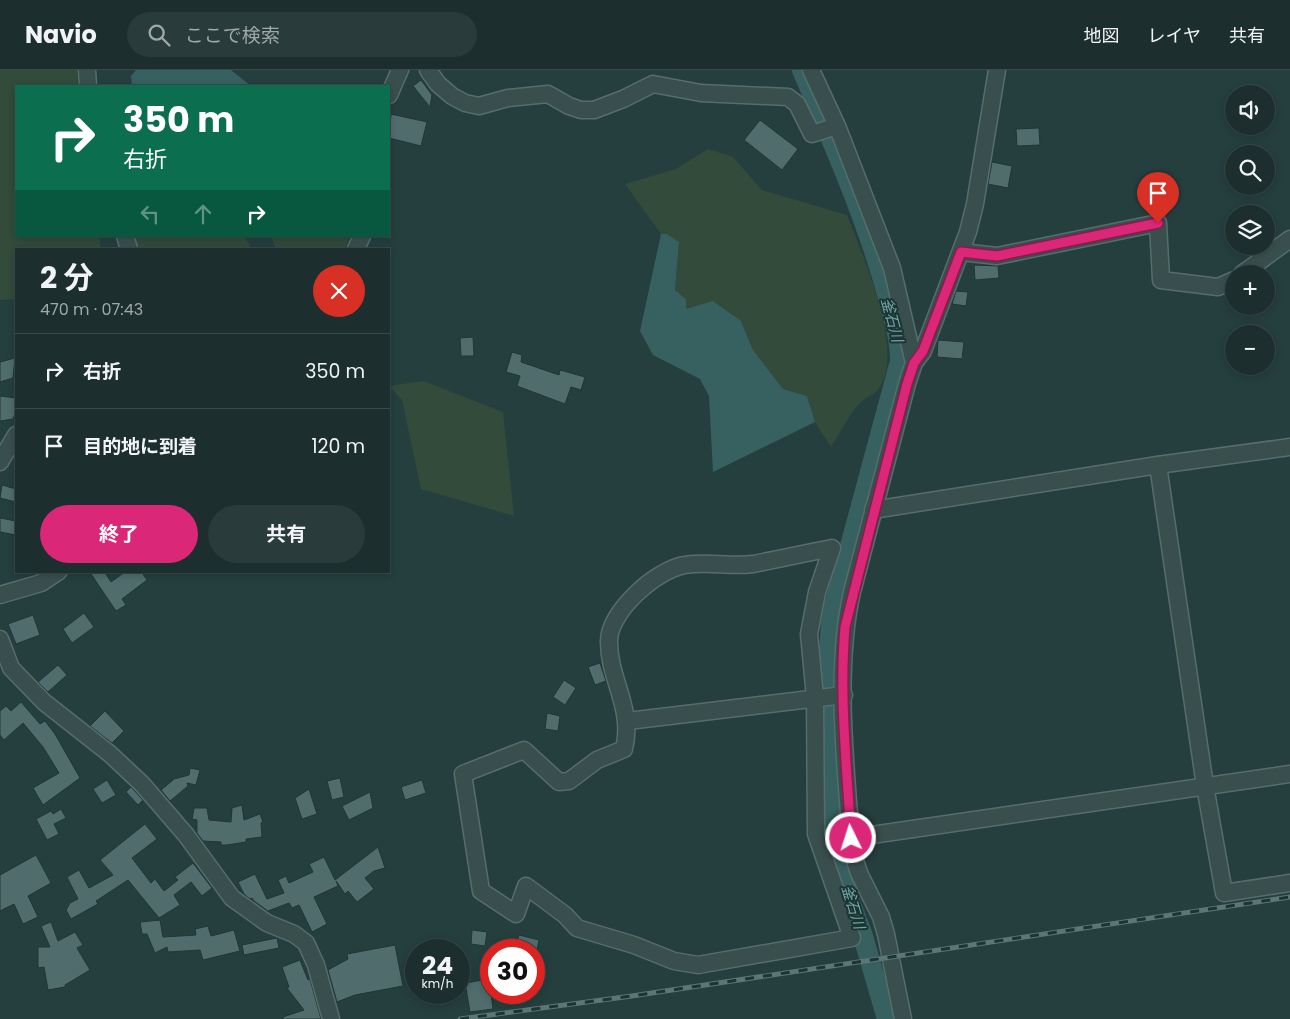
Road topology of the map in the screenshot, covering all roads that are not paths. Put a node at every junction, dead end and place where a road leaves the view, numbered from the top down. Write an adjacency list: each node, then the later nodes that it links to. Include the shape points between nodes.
1 (88, 70): 6 (street)
2 (400, 70): 7 (street)
3 (428, 70): 8 (street, via 452,96 465,104 479,106 508,98 548,94 569,106 594,110 653,84 701,93 788,97 797,104 812,134)
4 (811, 70): 8 (street)
5 (997, 70): 10 (street, via 975,204)
6 (88, 85)
7 (390, 94)
8 (837, 126): 13 (street, via 892,268)
9 (1290, 239): 11 (street)
10 (961, 252): 12 (street, via 997,256 1158,223 1161,280 1218,287); 13 (street, via 923,351)
11 (1254, 265)
12 (1225, 284)
13 (914, 363): 18 (street)
14 (15, 437): 16 (street)
15 (1290, 447): 17 (street)
16 (6, 456)
17 (1158, 465): 18 (street); 27 (street)
18 (874, 510): 23 (street, via 845,627)
19 (56, 573): 20 (street, via 41,583)
20 (0, 595)
21 (0, 639): 22 (street)
22 (5, 672): 31 (street, via 110,754 142,784 186,835 232,898 267,923 294,934 306,943 316,965)
23 (840, 695): 24 (street); 28 (street)
24 (817, 697): 25 (street); 25 (street, via 809,634 817,592 832,548 752,564 684,565 636,590 618,616 608,639 610,660); 25 (street, via 816,834 852,938 698,965 674,961 577,928 526,886 516,914 481,891 463,774 524,750 559,782 569,781 597,760 624,749)
25 (628, 721)
26 (1290, 774): 27 (street)
27 (1205, 786): 28 (street); 29 (street, via 1224,893)
28 (851, 838): 32 (street, via 859,874 886,934)
29 (1290, 883)
30 (904, 979): 33 (street)
31 (331, 1019)
32 (903, 1019)
33 (913, 1019)

